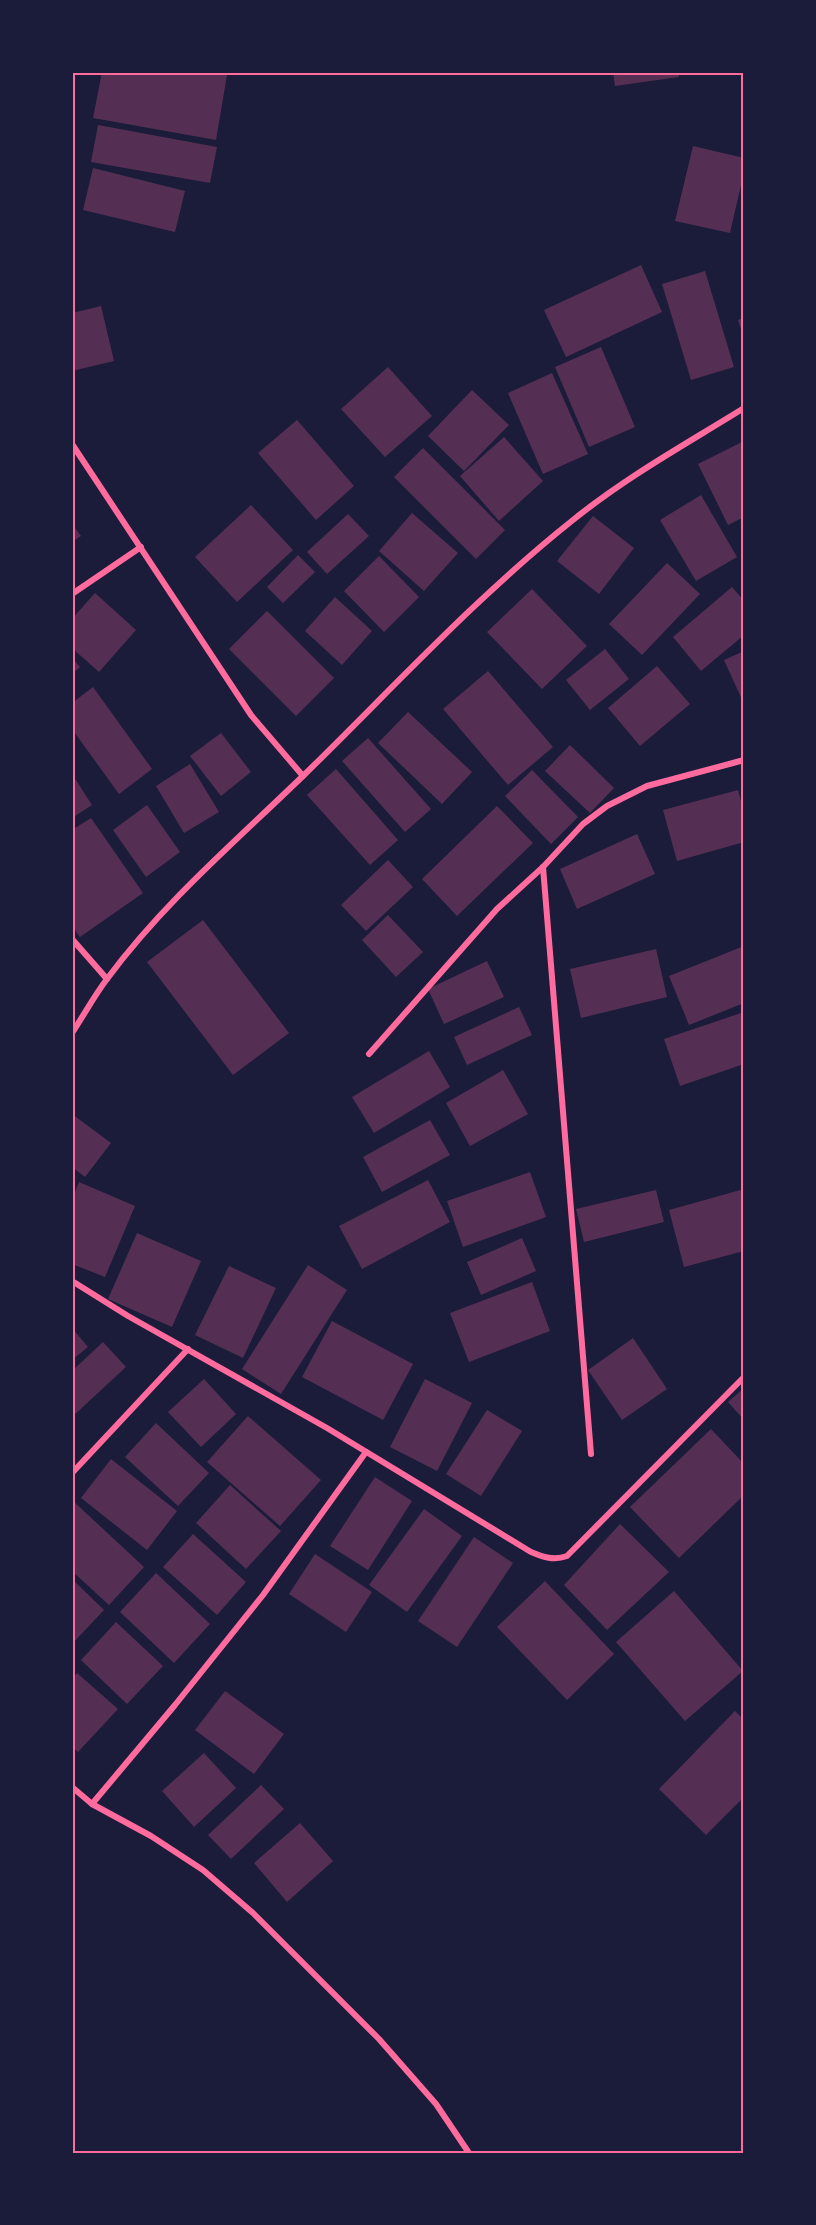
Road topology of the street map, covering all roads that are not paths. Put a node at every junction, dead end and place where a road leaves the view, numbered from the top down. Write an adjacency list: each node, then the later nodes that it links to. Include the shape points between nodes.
1 (744, 408): 6 (street, via 611,490 572,521 494,587)
2 (72, 444): 3 (street)
3 (141, 547): 4 (street); 6 (street, via 251,715)
4 (72, 594)
5 (744, 760): 7 (street, via 647,786 607,806 583,824)
6 (303, 776): 9 (street, via 213,860)
7 (543, 867): 11 (street, via 497,909); 16 (street)
8 (72, 939): 9 (street)
9 (107, 979): 10 (street)
10 (72, 1033)
11 (369, 1054)
12 (72, 1281): 13 (street)
13 (188, 1349): 15 (street); 17 (street)
14 (744, 1377): 15 (street, via 576,1548 559,1559 531,1552)
15 (366, 1452): 19 (street, via 263,1595)
16 (591, 1454)
17 (72, 1473)
18 (72, 1787): 19 (street)
19 (92, 1804): 20 (street, via 203,1870 253,1913 379,2039 436,2104)
20 (469, 2153)

